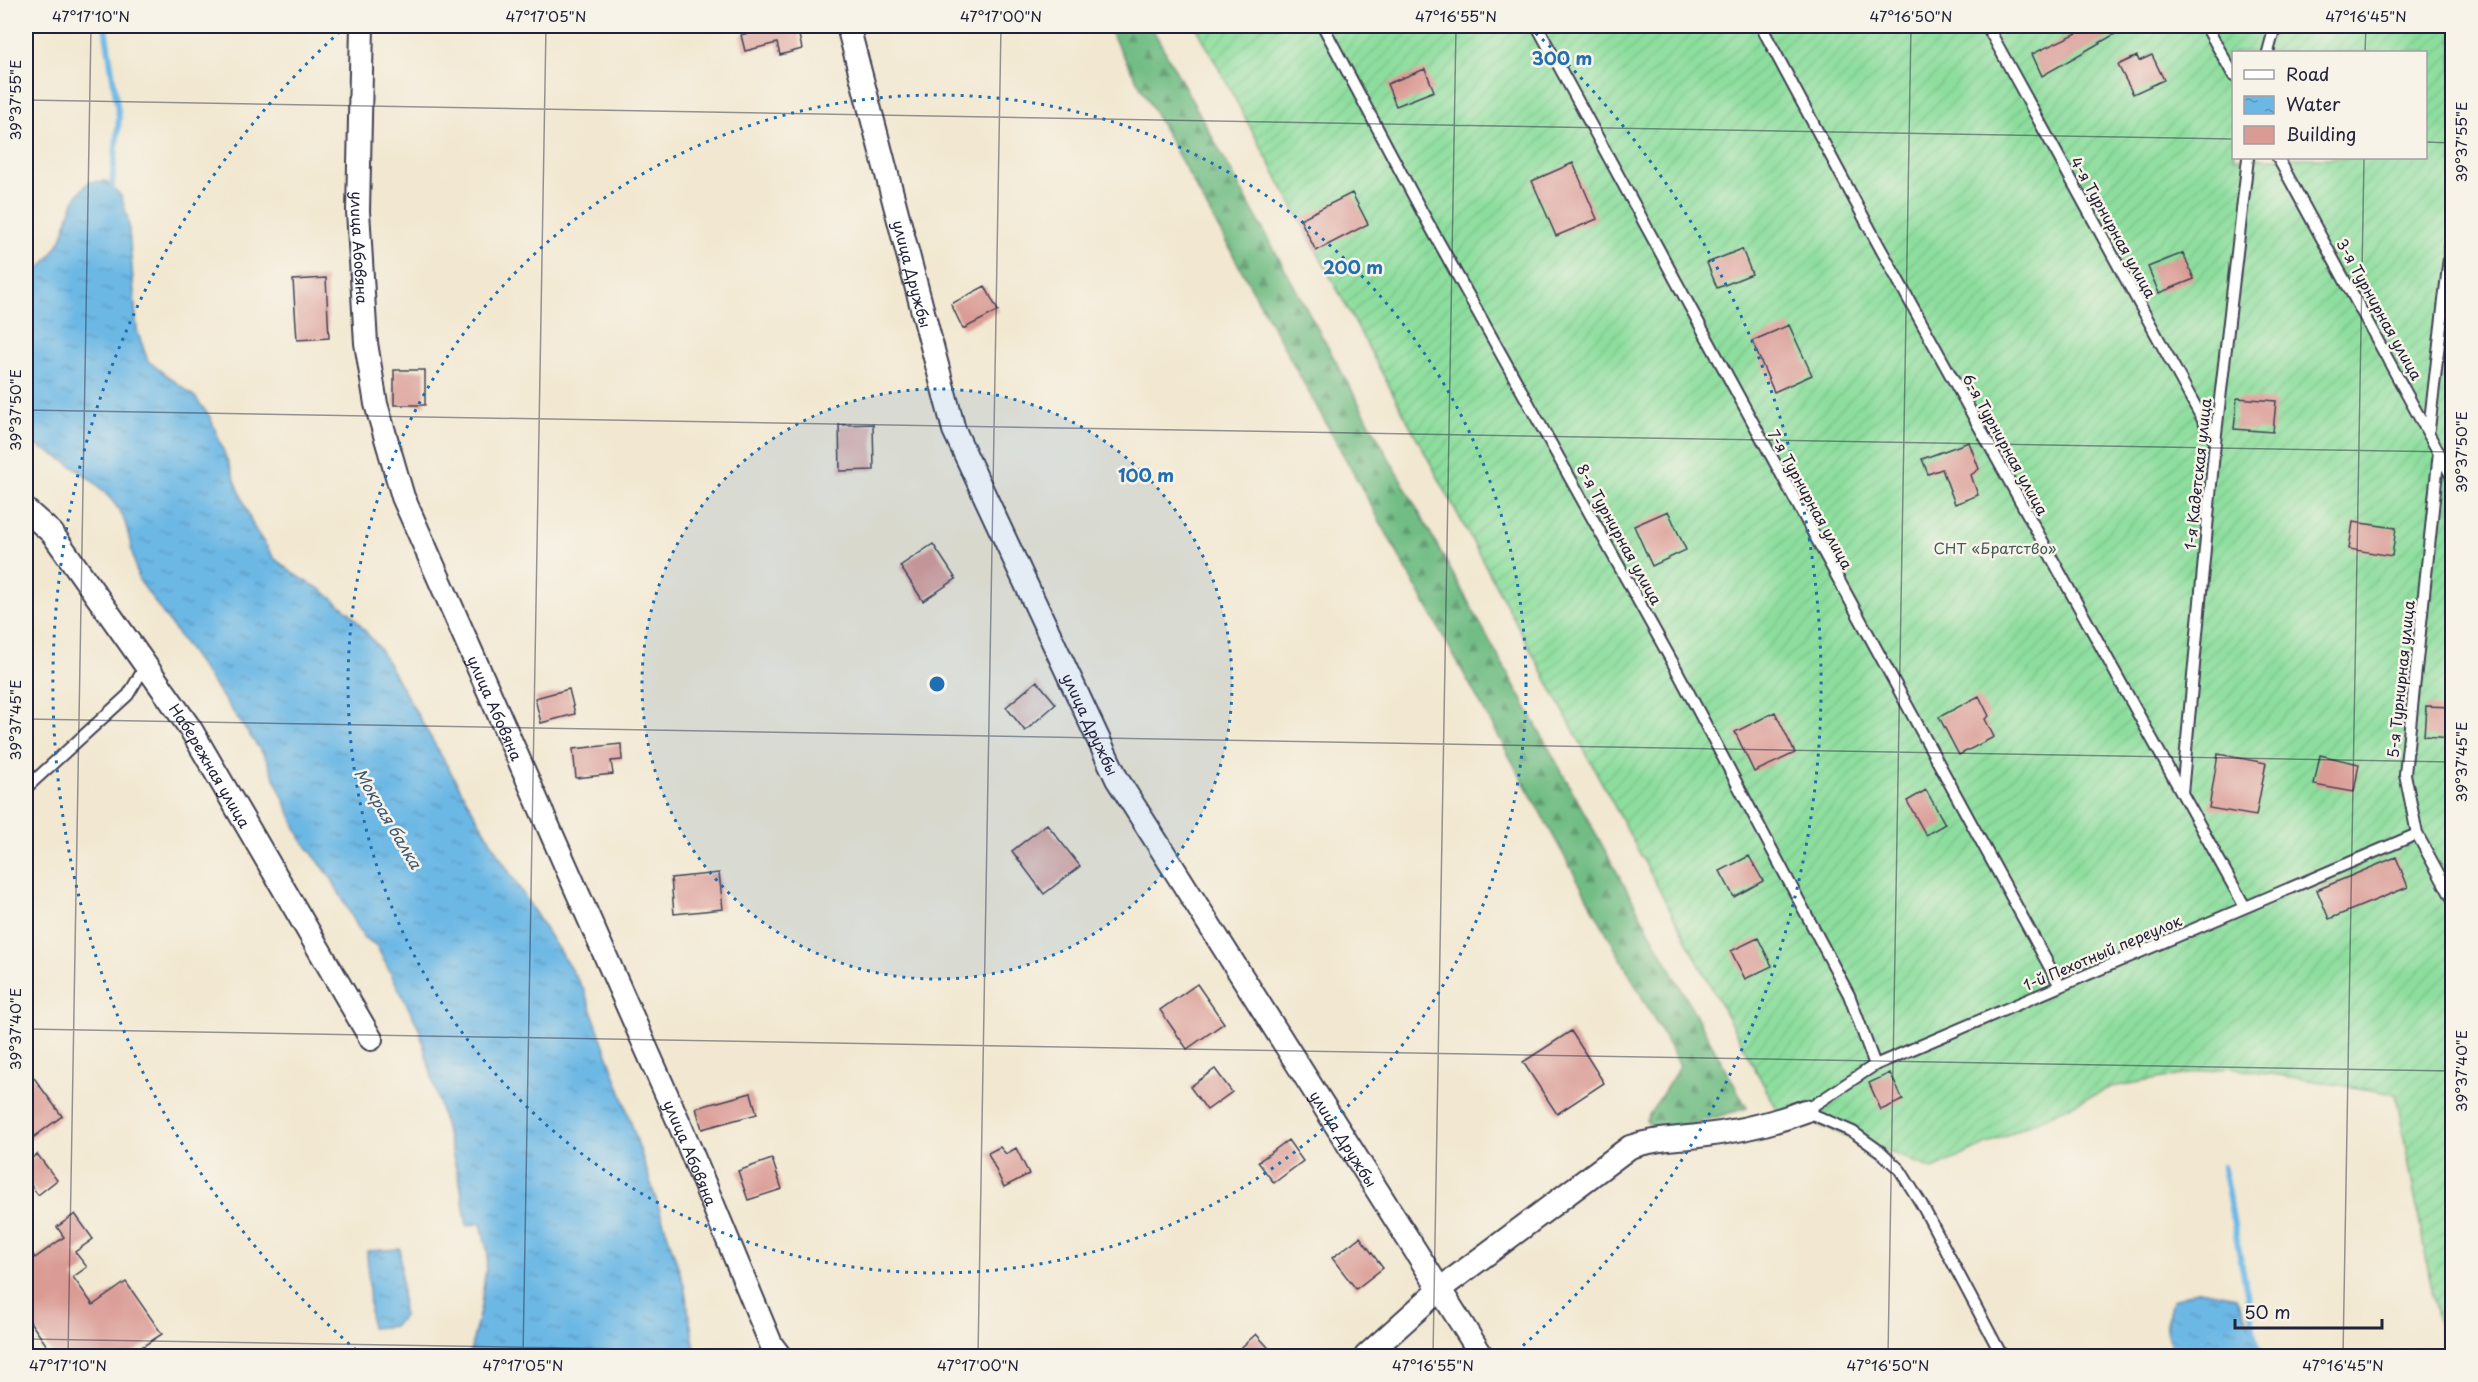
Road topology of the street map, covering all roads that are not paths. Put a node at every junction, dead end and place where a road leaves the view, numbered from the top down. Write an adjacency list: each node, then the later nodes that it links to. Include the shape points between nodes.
1 (362, 26): 30 (street, улица Абовяна, via 358,211 366,343 375,404 403,497 680,1125 771,1344)
2 (848, 26): 29 (street, улица Дружбы, via 954,430 1117,779)
3 (1323, 26): 27 (lane, 8-я Турнирная улица, via 1674,664 1849,995)
4 (1537, 26): 25 (lane, 7-я Турнирная улица)
5 (1761, 26): 21 (lane, 6-я Турнирная улица)
6 (1987, 26): 15 (lane, 4-я Турнирная улица)
7 (2206, 26): 10 (lane)
8 (2275, 26): 9 (lane)
9 (2268, 51)
10 (2232, 72)
11 (2248, 159): 15 (lane, 1-я Кадетская улица)
12 (2279, 159): 14 (lane, 3-я Турнирная улица)
13 (2452, 232): 14 (lane)
14 (2429, 430): 16 (lane, 3-я Турнирная улица)
15 (2215, 442): 21 (lane, 1-я Кадетская улица)
16 (2439, 453): 17 (lane, 3-я Турнирная улица); 22 (lane, 5-я Турнирная улица, via 2405,774)
17 (2452, 477)
18 (26, 510): 19 (street, Набережная улица, via 52,533)
19 (146, 666): 20 (lane, via 128,696); 26 (street, Набережная улица, via 190,728)
20 (26, 788)
21 (2182, 794): 24 (lane, 6-я Турнирная улица)
22 (2417, 834): 23 (lane, 5-я Турнирная улица); 24 (lane, 1-й Пехотный переулок)
23 (2452, 898)
24 (2245, 907): 25 (lane, 1-й Пехотный переулок)
25 (2060, 986): 27 (lane, 1-й Пехотный переулок)
26 (371, 1039)
27 (1875, 1065): 28 (lane, 1-й Пехотный переулок)
28 (1805, 1111): 29 (street, via 1776,1122 1654,1139 1630,1147); 33 (lane, via 1853,1132 1900,1170)
29 (1440, 1289): 31 (street); 32 (street, улица Дружбы)
30 (780, 1356)
31 (1366, 1356)
32 (1482, 1356)
33 (2002, 1356)

